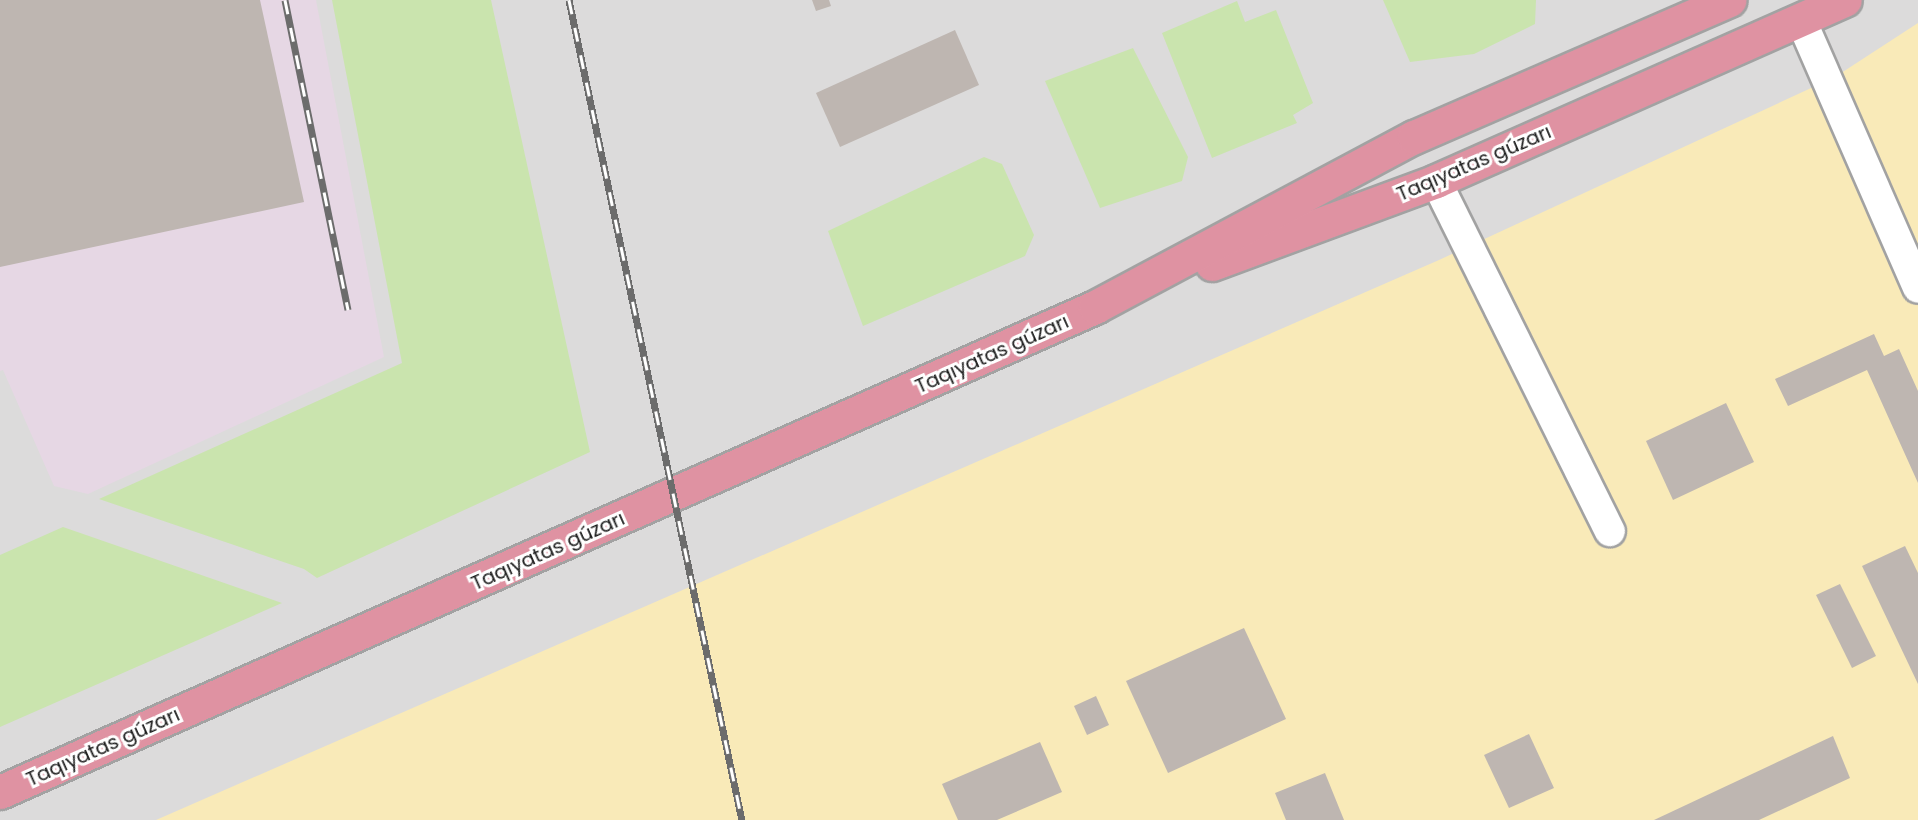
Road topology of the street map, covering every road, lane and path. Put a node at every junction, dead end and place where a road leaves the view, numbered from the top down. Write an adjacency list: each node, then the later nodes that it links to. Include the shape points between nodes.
1 (1729, 0): 6 (highway, Taqıyatas gúzarı, via 1414,137)
2 (1845, 0): 3 (highway, Taqıyatas gúzarı)
3 (1801, 20): 4 (highway, Taqıyatas gúzarı); 5 (lane)
4 (1436, 181): 6 (highway, Taqıyatas gúzarı); 7 (lane)
5 (1918, 288)
6 (1095, 307): 8 (highway, Taqıyatas gúzarı)
7 (1610, 531)
8 (0, 792)

